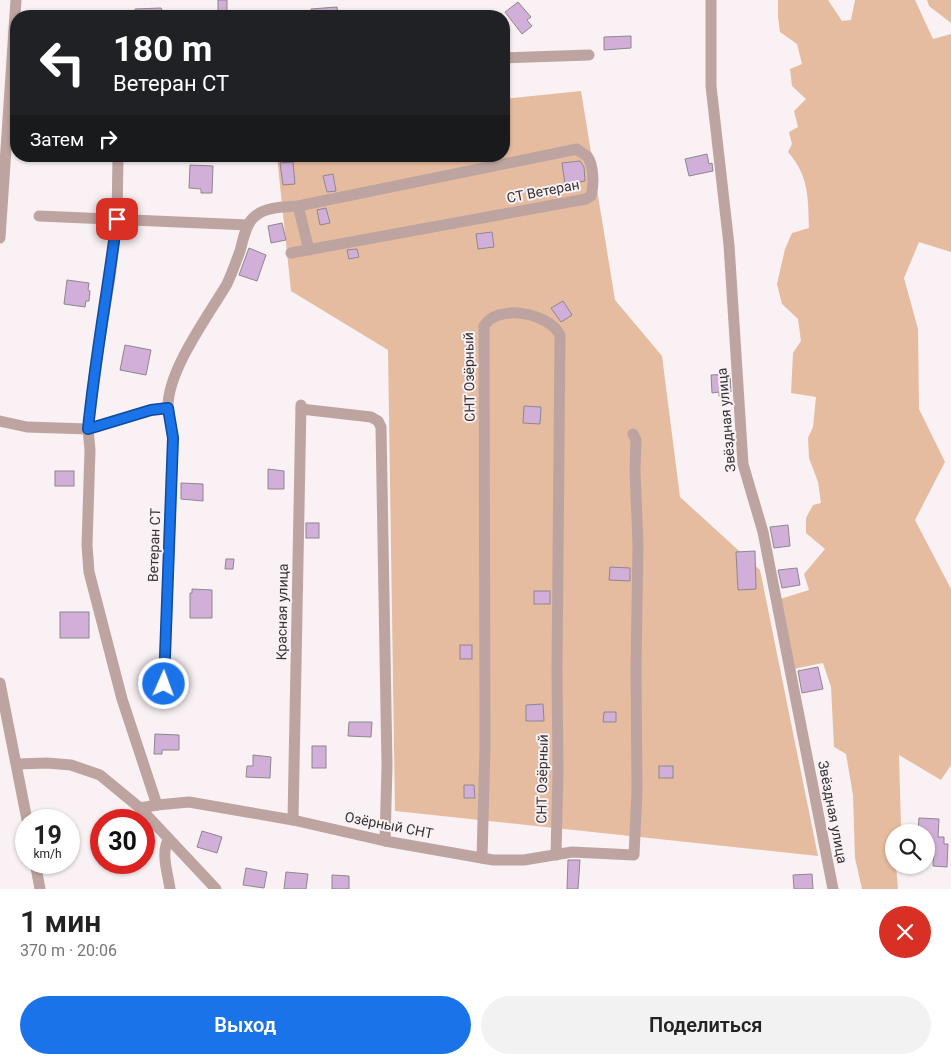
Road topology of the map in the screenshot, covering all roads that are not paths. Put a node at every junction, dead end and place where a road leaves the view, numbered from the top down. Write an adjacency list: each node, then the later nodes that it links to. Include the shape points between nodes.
1 (711, 0): 32 (street, Звёздная улица, via 711,86 729,245 743,464 763,532)
2 (589, 55): 3 (street)
3 (510, 58)
4 (10, 89): 10 (street)
5 (118, 162): 8 (street)
6 (298, 206): 9 (street, СТ Ветеран, via 261,212); 11 (street); 11 (street, СТ Ветеран, via 577,150 587,157 590,164 593,188 591,196 586,199)
7 (38, 216): 8 (street)
8 (117, 219): 9 (street); 15 (street)
9 (248, 225): 13 (street, Ветеран СТ, via 227,284 176,372 168,396)
10 (0, 238)
11 (309, 250): 12 (street, СТ Ветеран)
12 (291, 254)
13 (168, 408): 15 (street); 18 (street, Ветеран СТ, via 173,438)
14 (0, 421): 15 (street, via 27,428)
15 (88, 429): 20 (street, via 89,572 122,699)
16 (633, 434): 26 (street, Озёрный СНТ, via 636,440 638,544 638,791 634,855 572,852)
17 (0, 682): 19 (street)
18 (164, 684)
19 (17, 764): 21 (street, via 70,765 100,775); 22 (street)
20 (156, 804): 21 (street, Озёрный СНТ); 23 (street, Озёрный СНТ, via 189,802)
21 (140, 808): 24 (street)
22 (25, 809)
23 (292, 820): 25 (street, Озёрный СНТ); 25 (street, Красная улица, via 301,407 370,417 381,427 387,766)
24 (169, 839): 30 (street, via 165,844 165,856); 31 (street)
25 (385, 841): 27 (street, Озёрный СНТ)
26 (556, 855): 27 (street, Озёрный СНТ, via 524,860); 27 (street, СНТ Озёрный, via 560,335 556,327 546,320 514,313 497,315 488,319 484,326 485,747)
27 (482, 858)
28 (37, 874): 29 (street)
29 (40, 889)
30 (170, 889)
31 (216, 889)
32 (833, 889)

